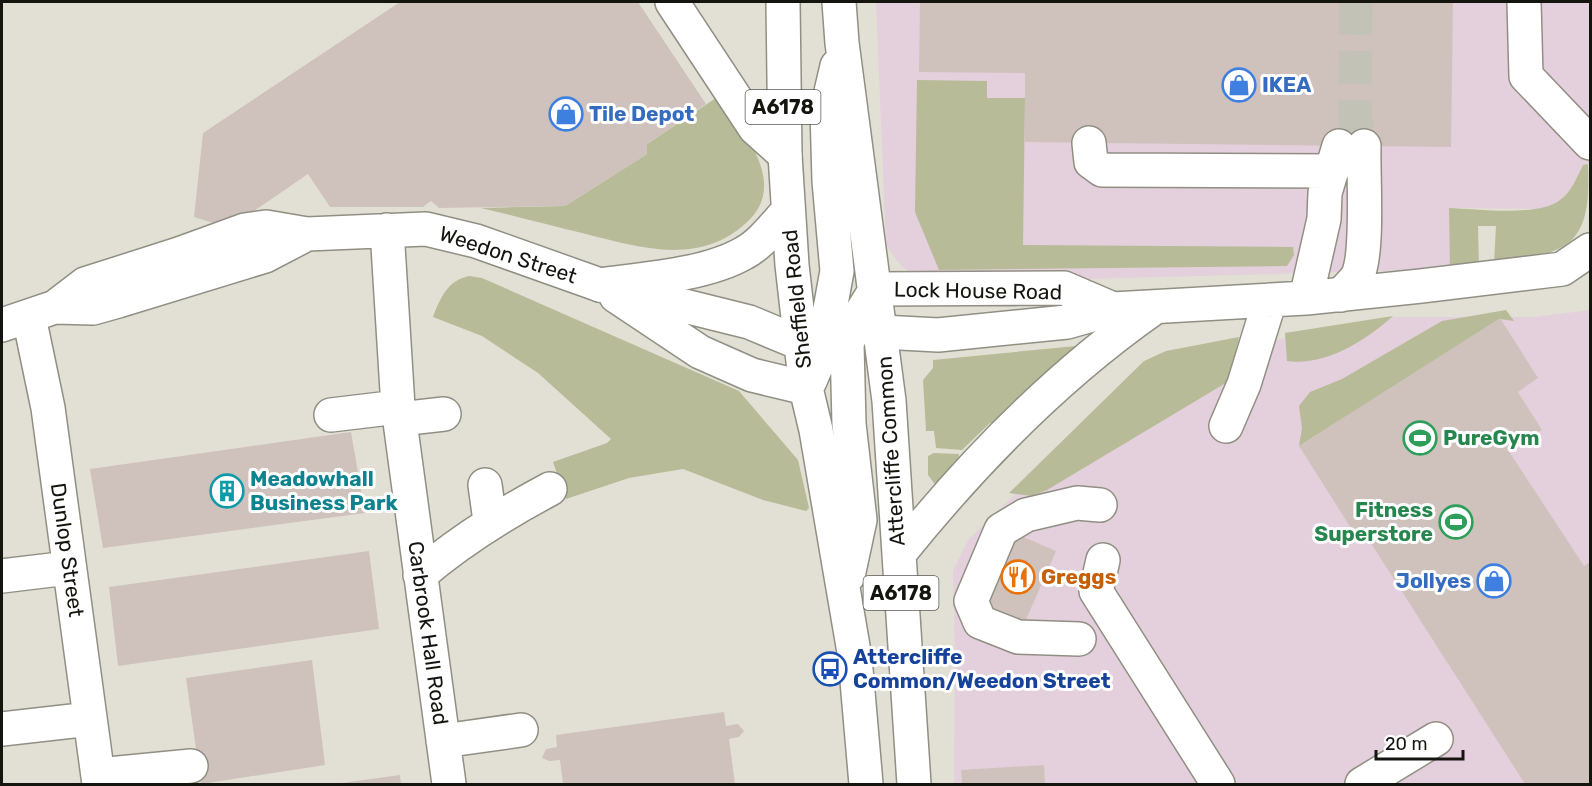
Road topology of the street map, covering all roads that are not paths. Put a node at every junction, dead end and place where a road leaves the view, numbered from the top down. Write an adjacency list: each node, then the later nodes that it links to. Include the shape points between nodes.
1 (672, 2): 9 (street, via 755,128)
2 (783, 2): 9 (street, Sheffield Road / A6178)
3 (839, 2): 5 (street, Sheffield Road / A6178)
4 (1524, 2): 7 (street, via 1526,76)
5 (842, 43): 15 (street, Sheffield Road / A6178); 22 (street, Sheffield Road, via 827,109 829,181 837,272)
6 (1089, 143): 8 (street, via 1091,162 1102,170)
7 (1590, 143)
8 (1345, 154): 16 (street, via 1365,251 1357,277); 17 (street, via 1325,193 1324,219)
9 (784, 155): 10 (street, Sheffield Road / A6178)
10 (787, 212): 13 (street, via 744,253 679,274); 14 (street, Sheffield Road / A6178)
11 (387, 230): 13 (street, Weedon Street, via 426,229 476,240); 21 (street, Weedon Street, via 307,234 266,227 245,230 85,284); 26 (street, Carbrook Hall Road)
12 (1590, 250): 16 (street, Lock House Road, via 1562,269)
13 (600, 285): 23 (street, Weedon Street, via 749,322); 24 (street, Weedon Street, via 700,352 752,375)
14 (795, 286): 22 (street); 23 (street, Sheffield Road / A6178)
15 (876, 289): 20 (street, Lock House Road, via 1064,288); 22 (street, Sheffield Road / A6178)
16 (1341, 295): 17 (street, Lock House Road)
17 (1306, 298): 18 (street, Lock House Road)
18 (1270, 300): 19 (street, Lock House Road); 29 (street, via 1244,384)
19 (1154, 308): 20 (street, Lock House Road); 34 (street, via 1114,336 1018,424 939,504)
20 (1113, 309): 22 (street, Lock House Road, via 1067,322 938,335)
21 (28, 317): 36 (street, Dunlop Street, via 48,408)
22 (856, 322): 23 (street, Sheffield Road); 25 (street, Attercliffe Common / A6178)
23 (823, 354): 24 (street, Sheffield Road / A6178); 25 (street, Weedon Street, via 870,381); 39 (street, Attercliffe Common, via 850,444 860,520)
24 (806, 388): 39 (street, Attercliffe Common / A6178)
25 (889, 401): 34 (street, Attercliffe Common / A6178)
26 (399, 413): 27 (street); 28 (street); 37 (street, Carbrook Hall Road)
27 (444, 414)
28 (330, 415)
29 (1226, 426)
30 (485, 485): 33 (street)
31 (550, 489): 33 (street)
32 (1100, 505): 40 (street, via 1077,503 1026,514 1001,530 971,601 980,622 1018,637)
33 (490, 521): 37 (street)
34 (899, 554): 50 (street, Attercliffe Common / A6178)
35 (1103, 560): 51 (street, via 1096,591)
36 (68, 568): 38 (street); 41 (street, Dunlop Street)
37 (420, 575): 45 (street, Carbrook Hall Road)
38 (2, 576)
39 (844, 592): 49 (street, Attercliffe Common / A6178, via 855,658)
40 (1079, 639)
41 (90, 719): 42 (street); 47 (street, Dunlop Street)
42 (2, 729)
43 (521, 730): 45 (street)
44 (1436, 739): 52 (street)
45 (443, 741): 48 (street, Carbrook Hall Road)
46 (191, 766): 47 (street)
47 (98, 780)
48 (449, 784)
49 (866, 784)
50 (914, 784)
51 (1218, 784)
52 (1362, 784)

